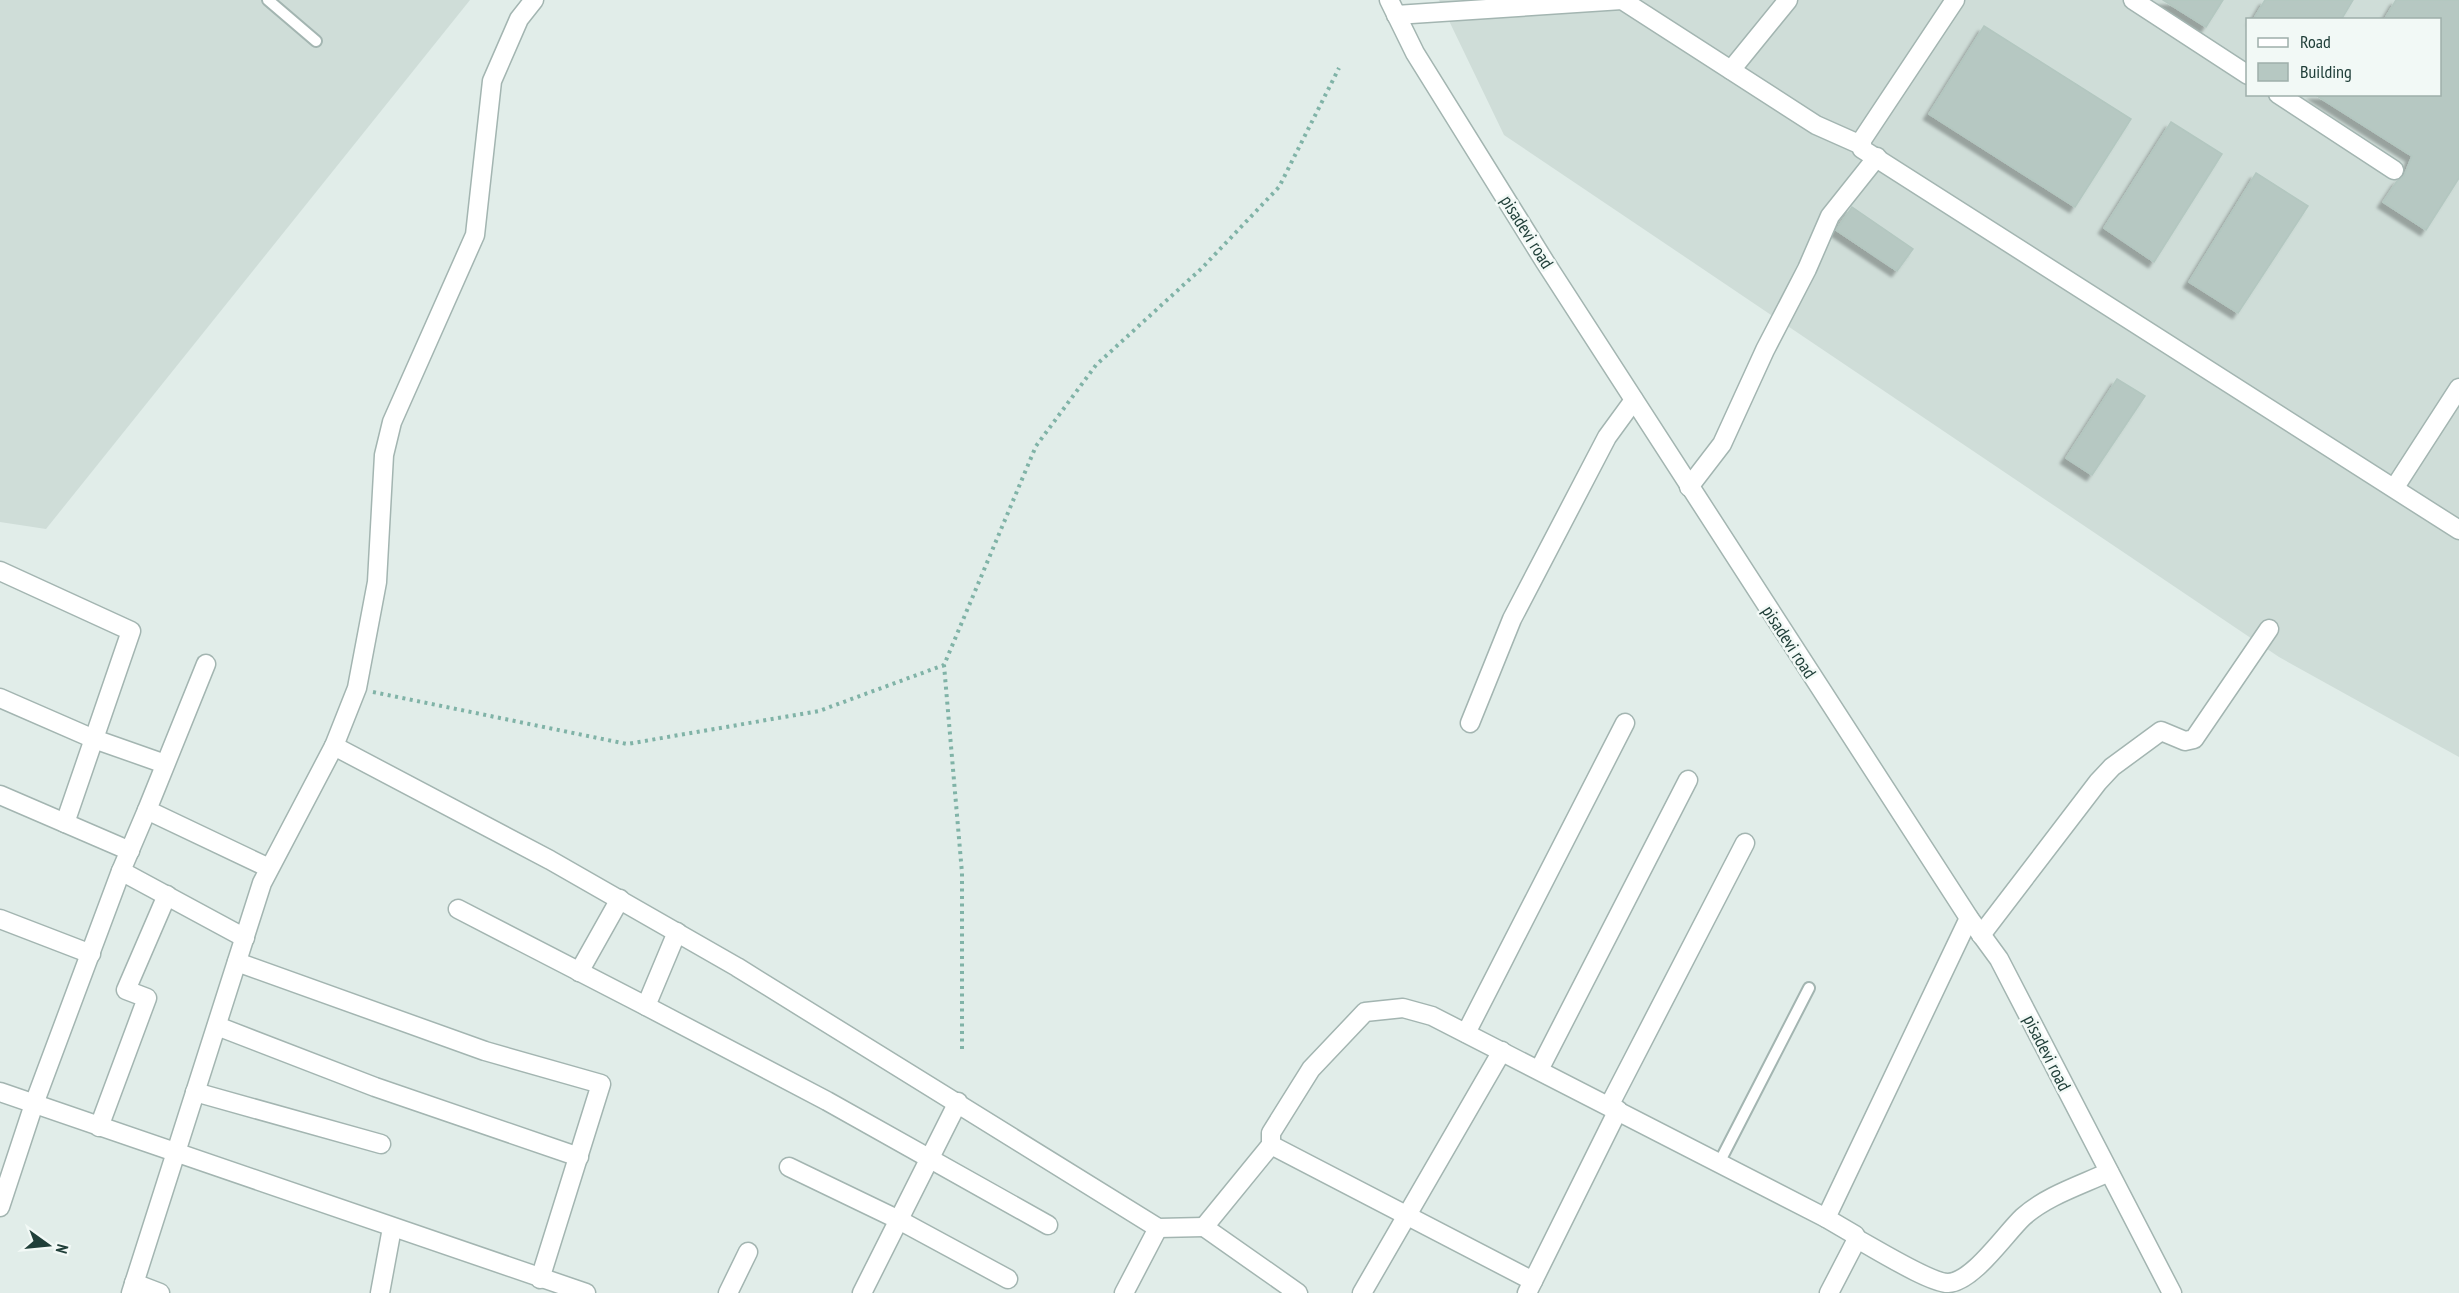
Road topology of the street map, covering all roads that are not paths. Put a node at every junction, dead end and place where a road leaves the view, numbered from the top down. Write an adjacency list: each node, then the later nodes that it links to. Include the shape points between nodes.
1 (268, 0): 7 (lane)
2 (534, 0): 26 (street, via 519,19 492,81 475,235 392,422 384,454 377,582 357,688)
3 (1788, 0): 8 (street)
4 (1955, 0): 11 (street)
5 (2133, 0): 9 (street)
6 (1393, 8): 8 (street, via 1622,0); 15 (street, pisadevi road, via 1428,73)
7 (316, 41)
8 (1731, 70): 11 (street, via 1816,125)
9 (2246, 74)
10 (2281, 96): 13 (street)
11 (1861, 145): 12 (street)
12 (1876, 157): 16 (street, via 1830,216 1744,402 1722,444); 17 (street)
13 (2394, 170)
14 (2459, 388): 17 (street)
15 (1634, 400): 16 (street, pisadevi road); 23 (street, via 1607,437 1512,619)
16 (1689, 487): 39 (street, pisadevi road)
17 (2395, 488): 18 (street)
18 (2459, 530)
19 (0, 571): 25 (street, via 131,631)
20 (2269, 629): 42 (street, via 2194,739 2185,741 2161,731 2112,767)
21 (206, 664): 27 (street)
22 (0, 698): 25 (street)
23 (1470, 723)
24 (1625, 723): 50 (street)
25 (94, 739): 27 (street); 31 (street)
26 (334, 746): 34 (street); 37 (street)
27 (165, 764): 30 (street)
28 (1688, 780): 52 (street)
29 (0, 795): 31 (street)
30 (147, 810): 33 (street); 34 (street)
31 (65, 823): 33 (street)
32 (1745, 843): 57 (street)
33 (130, 851): 35 (street)
34 (269, 868): 43 (street)
35 (122, 871): 36 (street); 44 (street)
36 (167, 896): 43 (street); 58 (street, via 126,990 147,998)
37 (620, 899): 41 (street); 46 (street)
38 (458, 909): 46 (street)
39 (1969, 918): 42 (street, pisadevi road); 69 (street)
40 (0, 919): 44 (street)
41 (677, 932): 48 (street); 55 (street)
42 (1981, 935): 66 (street, pisadevi road, via 1999,959)
43 (245, 938): 45 (street)
44 (90, 954): 56 (street)
45 (237, 962): 49 (street); 62 (street, via 486,1051 601,1084)
46 (579, 972): 48 (street)
47 (1809, 988): 64 (lane)
48 (646, 1006): 63 (street)
49 (217, 1026): 54 (street); 62 (street, via 375,1087)
50 (1466, 1033): 51 (street); 60 (street, via 1432,1016 1403,1008 1365,1012 1311,1069 1271,1133)
51 (1502, 1051): 52 (street); 68 (street)
52 (1539, 1070): 57 (street)
53 (0, 1092): 56 (street)
54 (195, 1092): 59 (street); 61 (street)
55 (958, 1102): 63 (street); 74 (street)
56 (34, 1104): 58 (street); 67 (street)
57 (1613, 1108): 64 (street); 79 (street)
58 (99, 1127): 61 (street)
59 (381, 1144)
60 (1271, 1145): 68 (street); 72 (street)
61 (176, 1154): 73 (street); 80 (street)
62 (579, 1156): 77 (street)
63 (930, 1158): 70 (street); 71 (street)
64 (1719, 1163): 69 (street)
65 (789, 1167): 70 (street)
66 (2109, 1172): 75 (street, via 2023,1216 1959,1281 1937,1281); 90 (street, pisadevi road)
67 (0, 1207)
68 (1407, 1217): 79 (street); 88 (street)
69 (1826, 1218): 75 (street)
70 (899, 1220): 78 (street); 81 (street)
71 (1048, 1225)
72 (1204, 1227): 74 (street); 87 (street)
73 (392, 1228): 77 (street); 83 (street)
74 (1158, 1228): 86 (street)
75 (1857, 1239): 89 (street)
76 (748, 1252): 85 (street)
77 (540, 1279): 84 (street)
78 (1008, 1279)
79 (1530, 1287)
80 (132, 1288): 82 (street)
81 (864, 1292)
82 (160, 1293)
83 (380, 1293)
84 (586, 1293)
85 (728, 1293)
86 (1124, 1293)
87 (1298, 1293)
88 (1362, 1293)
89 (1829, 1293)
90 (2172, 1293)

